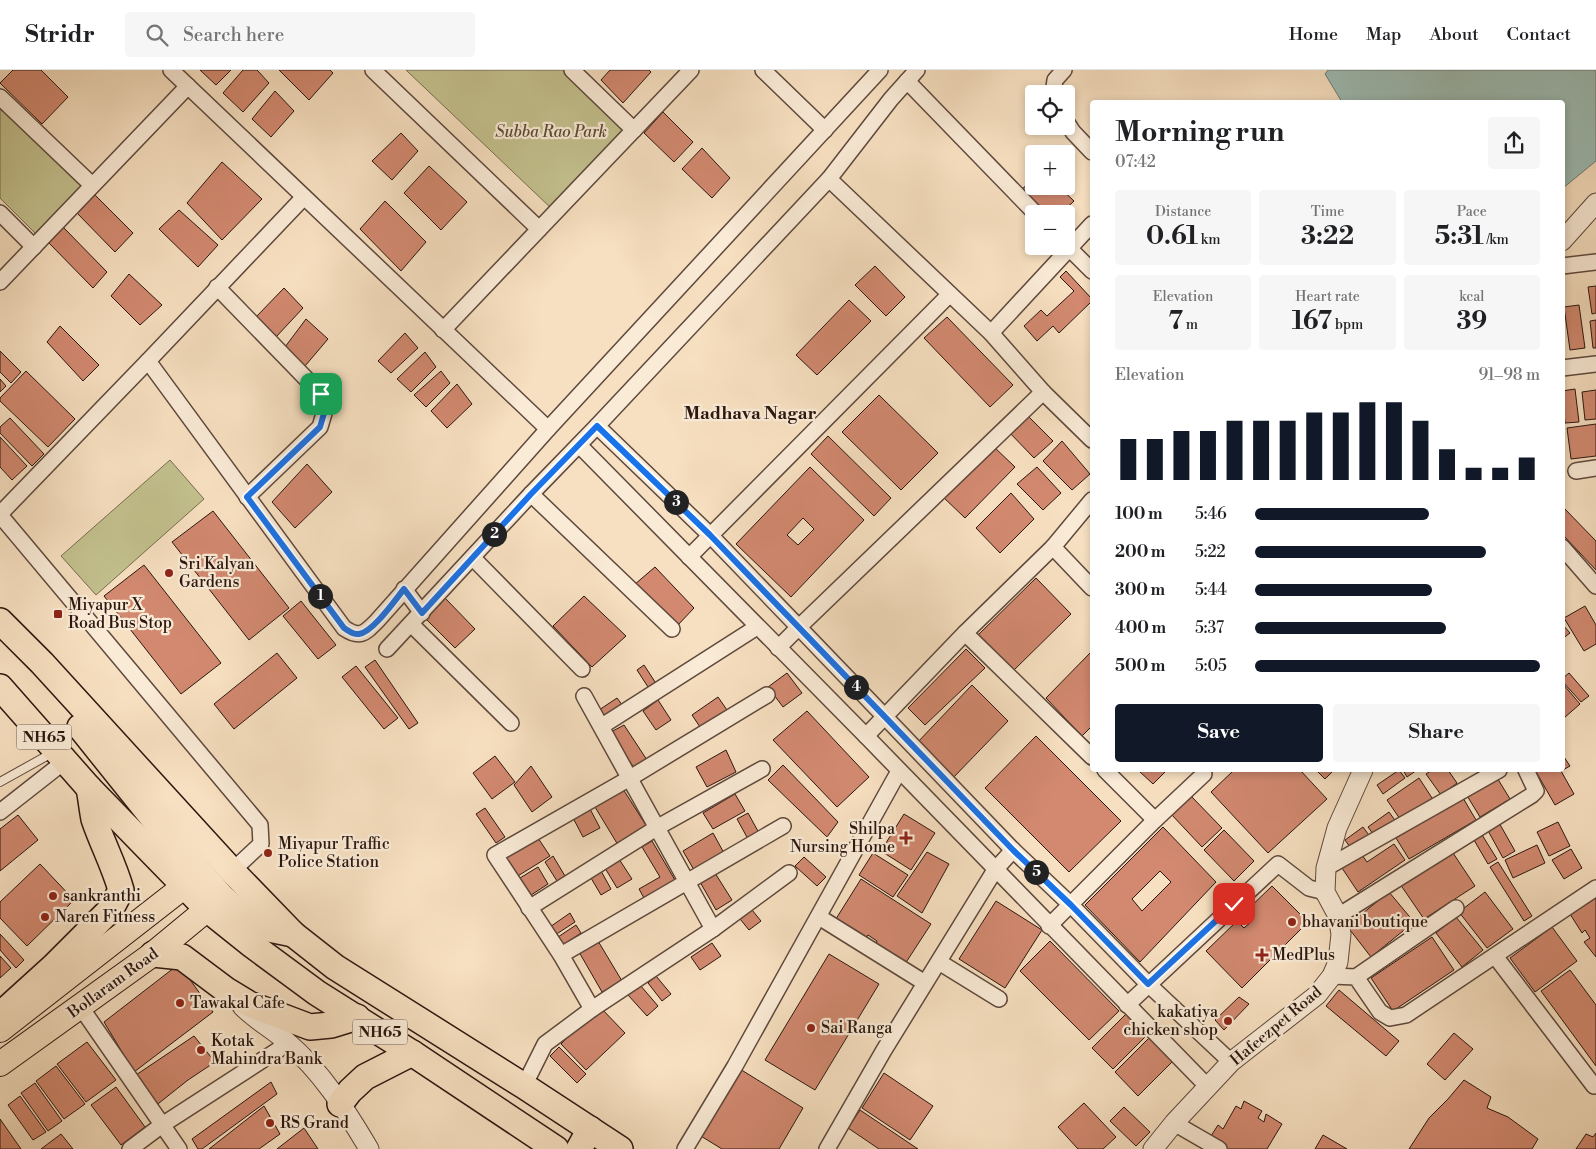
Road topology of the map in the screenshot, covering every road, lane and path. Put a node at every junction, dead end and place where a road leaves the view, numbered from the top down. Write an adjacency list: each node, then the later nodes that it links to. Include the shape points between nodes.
1 (171, 70): 8 (street)
2 (373, 70): 21 (street)
3 (572, 70): 10 (street)
4 (691, 70): 10 (street)
5 (763, 70): 11 (street)
6 (880, 70): 11 (street)
7 (912, 76): 14 (street); 18 (street)
8 (188, 86): 15 (street); 16 (street)
9 (0, 97): 15 (street)
10 (634, 130): 21 (street)
11 (825, 130): 40 (street)
12 (1075, 134): 13 (street)
13 (1090, 150)
14 (829, 179): 32 (street); 39 (street)
15 (92, 185): 24 (street)
16 (304, 196): 31 (street); 33 (street)
17 (1596, 203): 22 (street)
18 (1028, 205)
19 (0, 213): 24 (street)
20 (1090, 226): 23 (street)
21 (539, 229): 33 (street)
22 (1565, 238)
23 (1075, 240)
24 (34, 247): 30 (street)
25 (1075, 254): 29 (street)
26 (1061, 255): 34 (street)
27 (1596, 262): 28 (street)
28 (1565, 266)
29 (1090, 269)
30 (0, 282)
31 (217, 287): 35 (street); 46 (street, via 321,394 325,410 320,427)
32 (949, 295): 34 (street); 49 (street)
33 (443, 330): 40 (street)
34 (991, 334): 38 (street)
35 (148, 361): 46 (street); 48 (street)
36 (1596, 364): 37 (street)
37 (1565, 368)
38 (1043, 392): 41 (street); 61 (street)
39 (597, 426): 42 (street); 49 (street)
40 (548, 429): 56 (street)
41 (1090, 438)
42 (579, 445): 45 (street); 52 (street)
43 (1596, 468): 44 (street)
44 (1576, 472)
45 (531, 494): 53 (street); 62 (street)
46 (247, 497): 56 (street, via 344,628 354,634 369,629)
47 (1090, 502): 50 (street)
48 (0, 515): 94 (street, via 260,825 261,844)
49 (710, 535): 52 (street); 61 (street)
50 (1053, 546): 54 (street); 63 (street)
51 (1565, 550): 55 (street)
52 (689, 557): 60 (street)
53 (473, 558): 57 (street); 67 (street)
54 (1090, 586)
55 (1596, 586)
56 (404, 589): 57 (street)
57 (422, 613): 59 (street)
58 (0, 621): 66 (highway, NH65)
59 (411, 624): 65 (street); 72 (street)
60 (757, 627): 64 (street); 73 (street)
61 (799, 627): 64 (street); 71 (street)
62 (672, 629)
63 (965, 633): 71 (street); 75 (street)
64 (778, 648): 74 (street)
65 (387, 650)
66 (42, 663): 94 (highway, NH65); 96 (highway, via 71,715 164,832)
67 (582, 669)
68 (0, 687): 76 (highway, NH65)
69 (767, 695): 84 (street)
70 (584, 696): 73 (street)
71 (884, 716): 74 (street); 91 (street)
72 (512, 722)
73 (602, 726): 84 (street)
74 (866, 736): 78 (street)
75 (1090, 752)
76 (61, 756): 85 (lane); 86 (highway, NH65); 87 (street)
77 (762, 770): 90 (street)
78 (899, 771): 93 (street); 105 (street)
79 (1363, 772): 92 (street, via 1337,828)
80 (1495, 772): 92 (street)
81 (1527, 772): 104 (street, via 1535,786 1536,791 1532,795)
82 (1115, 773): 88 (street)
83 (1204, 774): 88 (street)
84 (630, 778): 90 (street); 102 (street, via 495,854)
85 (0, 782)
86 (89, 788): 96 (highway, NH65); 122 (highway, via 94,817 120,890 111,909)
87 (0, 812)
88 (1155, 820): 101 (street)
89 (783, 826): 97 (street)
90 (658, 827): 97 (street); 102 (street)
91 (1013, 850): 93 (street); 101 (street)
92 (1326, 868): 99 (street)
93 (995, 870): 106 (street); 112 (street)
94 (232, 871): 108 (highway, NH65)
95 (789, 873): 107 (street)
96 (192, 880): 100 (highway, NH65); 124 (main road, Bollaram Road)
97 (688, 881): 107 (street); 110 (street)
98 (1596, 888): 111 (street)
99 (1325, 892): 104 (street, Hafeezpet Road); 116 (street, via 1309,888 1278,864)
100 (215, 903): 108 (highway, via 254,926); 109 (main road, Bollaram Road); 123 (highway, NH65, via 252,945 317,993)
101 (1071, 905): 106 (street); 116 (street)
102 (529, 908): 110 (street)
103 (1456, 908): 114 (street)
104 (1338, 916): 113 (street, Hafeezpet Road, via 1341,948)
105 (819, 917): 115 (street); 142 (street)
106 (1050, 926): 119 (street)
107 (713, 929): 121 (street)
108 (293, 934): 129 (highway, NH65, via 336,967)
109 (153, 954): 117 (highway, via 182,957); 120 (main road, Bollaram Road)
110 (561, 955): 121 (street)
111 (1495, 956): 114 (street, via 1406,1015 1390,1018 1380,1012); 130 (street)
112 (939, 962): 115 (street); 118 (street)
113 (1332, 976): 114 (street); 127 (street, Hafeezpet Road, via 1317,995)
114 (1356, 977)
115 (925, 983): 143 (street)
116 (1148, 984): 119 (street); 127 (street)
117 (226, 990): 123 (highway, via 249,1004 310,1027); 125 (street, via 248,1012)
118 (999, 999)
119 (1127, 1004): 131 (street)
120 (80, 1006): 128 (main road, Bollaram Road); 135 (street)
121 (592, 1008): 129 (street, via 545,1044)
122 (0, 1015)
123 (357, 1017): 126 (highway, NH65)
124 (0, 1030)
125 (286, 1041): 132 (street, via 313,1066); 135 (street, via 278,1050)
126 (412, 1053): 132 (highway, via 365,1077); 137 (highway, NH65)
127 (1231, 1062): 131 (street, Hafeezpet Road)
128 (0, 1064)
129 (524, 1086): 133 (highway, NH65)
130 (1594, 1086)
131 (1208, 1087): 134 (street, Hafeezpet Road)
132 (340, 1104): 140 (street)
133 (557, 1108): 136 (highway, NH65); 137 (highway)
134 (1174, 1123): 144 (street, Hafeezpet Road); 145 (street)
135 (162, 1125): 138 (street); 139 (street)
136 (584, 1139): 141 (highway, NH65)
137 (547, 1143)
138 (130, 1149)
139 (179, 1149)
140 (369, 1149)
141 (620, 1149)
142 (685, 1149)
143 (827, 1149)
144 (1153, 1149)
145 (1219, 1149)

